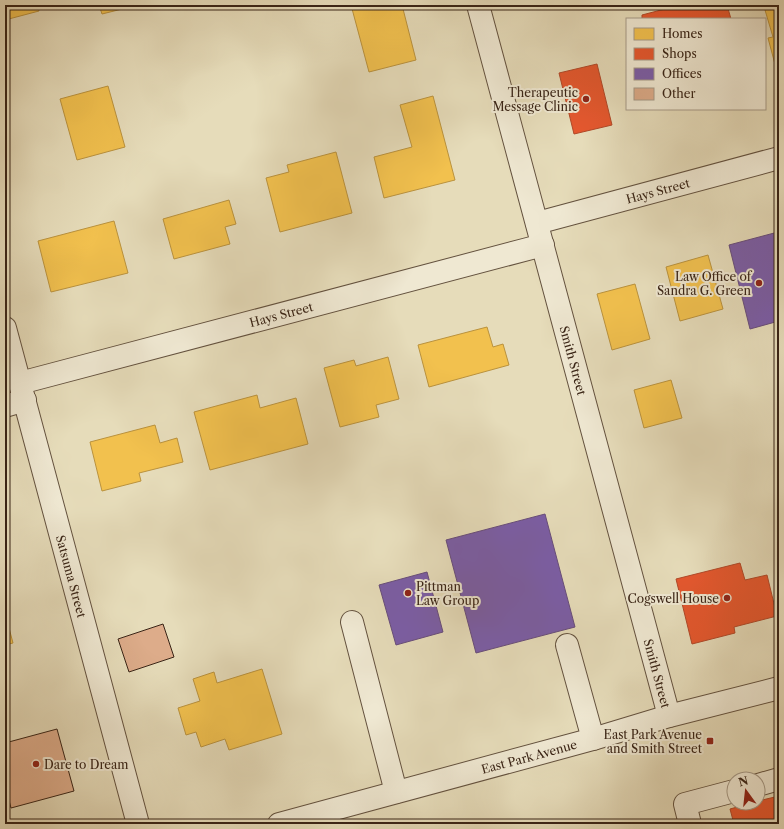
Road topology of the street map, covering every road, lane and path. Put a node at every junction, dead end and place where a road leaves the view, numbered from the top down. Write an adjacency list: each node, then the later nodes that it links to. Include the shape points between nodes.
1 (478, 5): 3 (street, Smith Street)
2 (779, 158): 3 (street, Hays Street)
3 (537, 223): 4 (street, Smith Street)
4 (543, 245): 6 (street, Hays Street); 10 (street, Smith Street)
5 (5, 328): 6 (street, Satsuma Street)
6 (17, 396): 16 (street, Satsuma Street)
7 (352, 622): 14 (street)
8 (567, 646): 11 (street)
9 (779, 688): 10 (street, East Park Avenue)
10 (669, 716): 11 (street, East Park Avenue)
11 (593, 739): 14 (street, East Park Avenue)
12 (779, 779): 13 (street)
13 (766, 783)
14 (396, 792): 17 (street, East Park Avenue)
15 (726, 793): 18 (street, via 685,804)
16 (138, 824)
17 (279, 824)
18 (690, 824)

